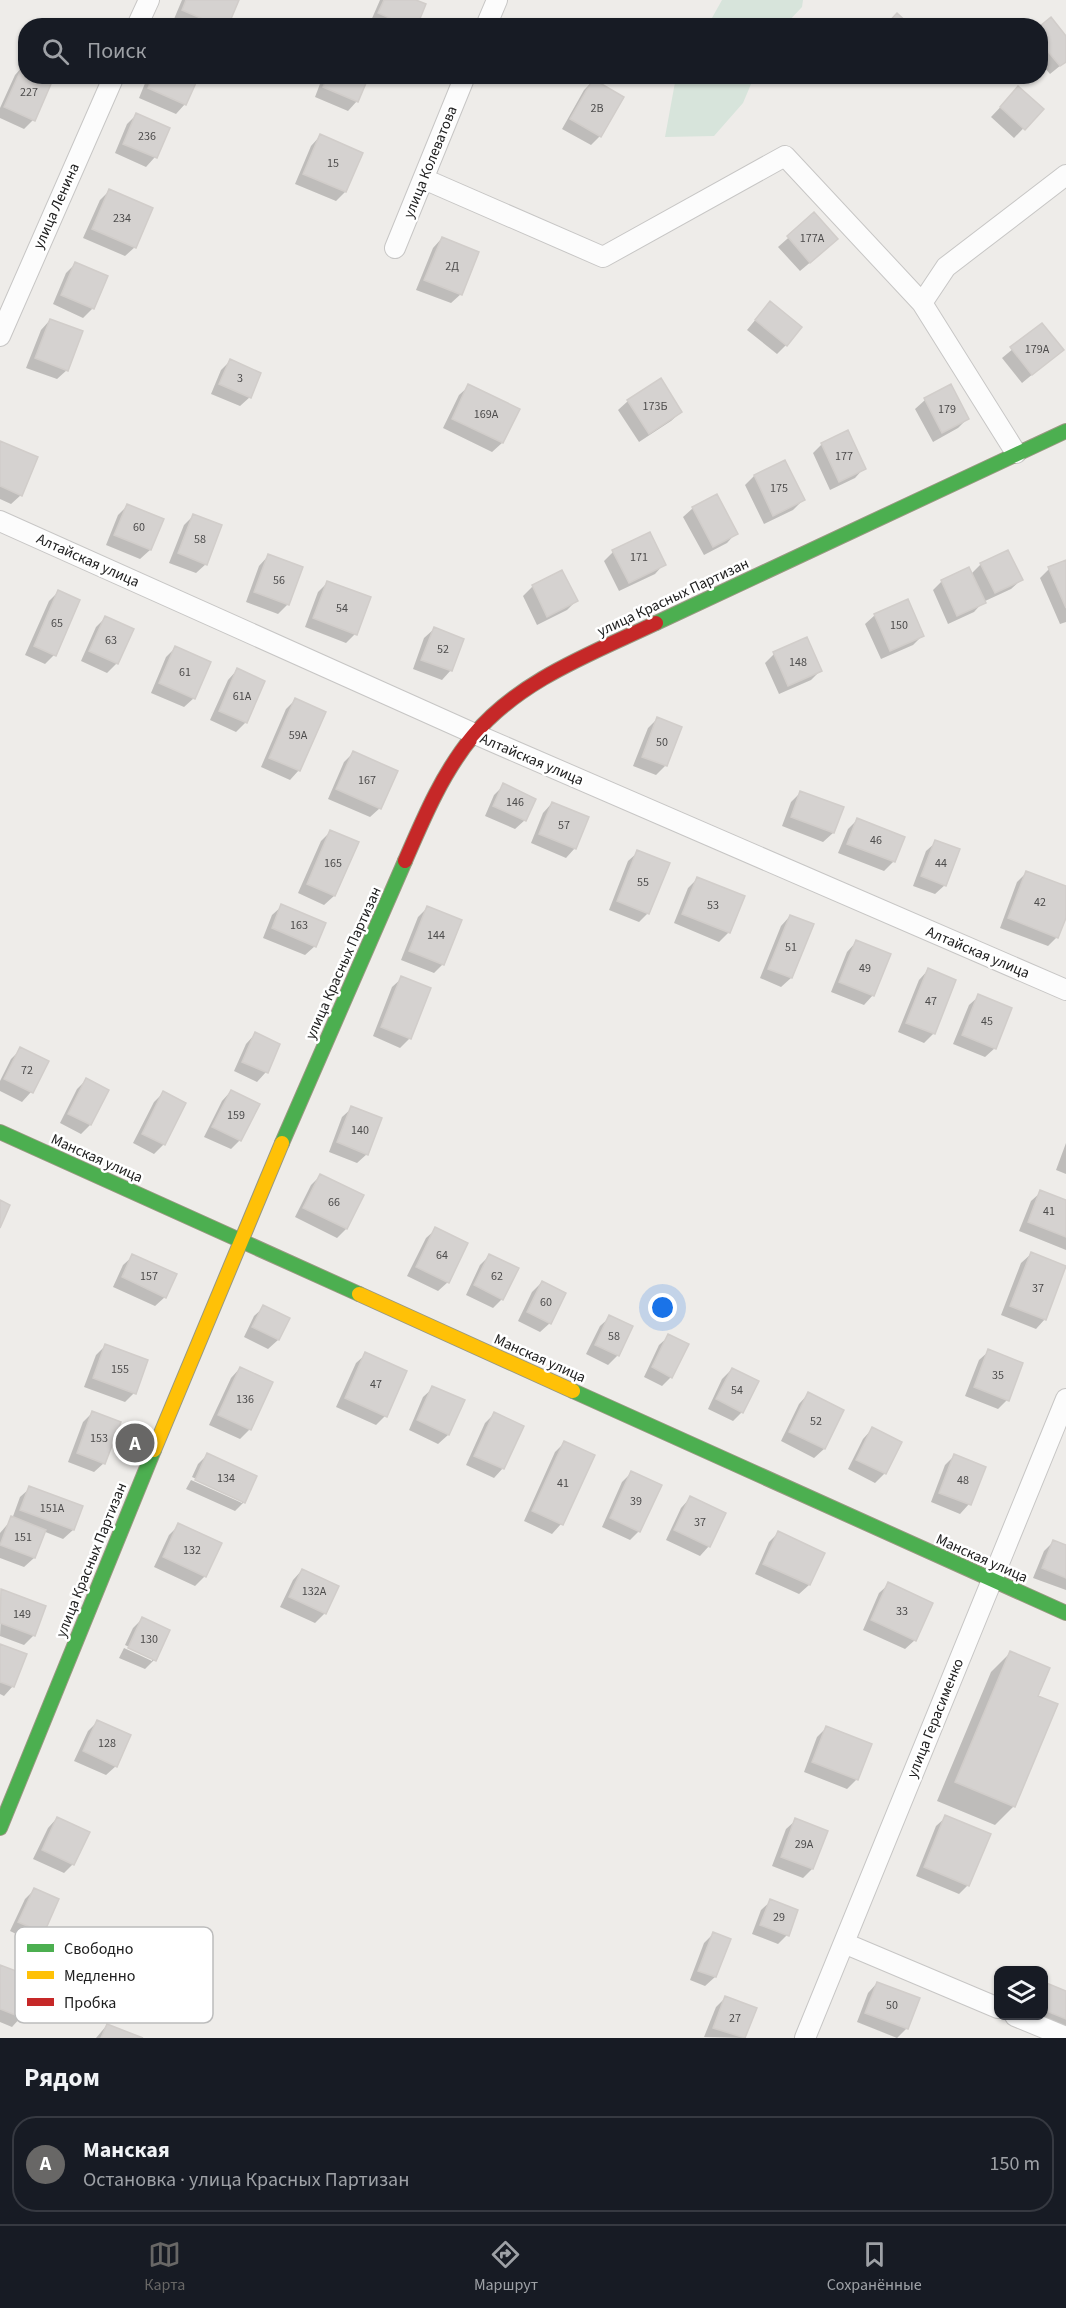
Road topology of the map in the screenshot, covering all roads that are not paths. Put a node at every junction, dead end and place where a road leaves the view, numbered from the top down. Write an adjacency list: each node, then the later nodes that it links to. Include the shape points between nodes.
1 (149, 0): 3 (street)
2 (497, 0): 4 (street)
3 (141, 18)
4 (489, 18)
5 (110, 84): 11 (street, улица Ленина)
6 (462, 84): 8 (street, улица Колеватова)
7 (1066, 175): 10 (street, via 946,267)
8 (424, 178): 9 (street, улица Колеватова); 10 (street, via 603,257 785,156)
9 (395, 248)
10 (922, 303): 13 (street)
11 (0, 336)
12 (1066, 431): 13 (main road, улица Красных Партизан)
13 (1016, 453): 15 (main road, улица Красных Партизан, via 578,660 535,684)
14 (0, 521): 15 (street, Алтайская улица)
15 (475, 734): 16 (street, Алтайская улица); 18 (main road, улица Красных Партизан, via 450,768 428,809)
16 (1066, 990)
17 (0, 1132): 18 (main road, Манская улица)
18 (240, 1240): 20 (main road, Манская улица); 22 (main road, улица Красных Партизан)
19 (1066, 1399): 20 (street, улица Герасименко)
20 (991, 1580): 21 (main road, Манская улица); 23 (street, улица Герасименко)
21 (1066, 1613)
22 (0, 1828)
23 (844, 1943): 24 (street); 27 (street, улица Герасименко)
24 (994, 2006)
25 (1025, 2020): 26 (street)
26 (1066, 2037)
27 (805, 2038)

